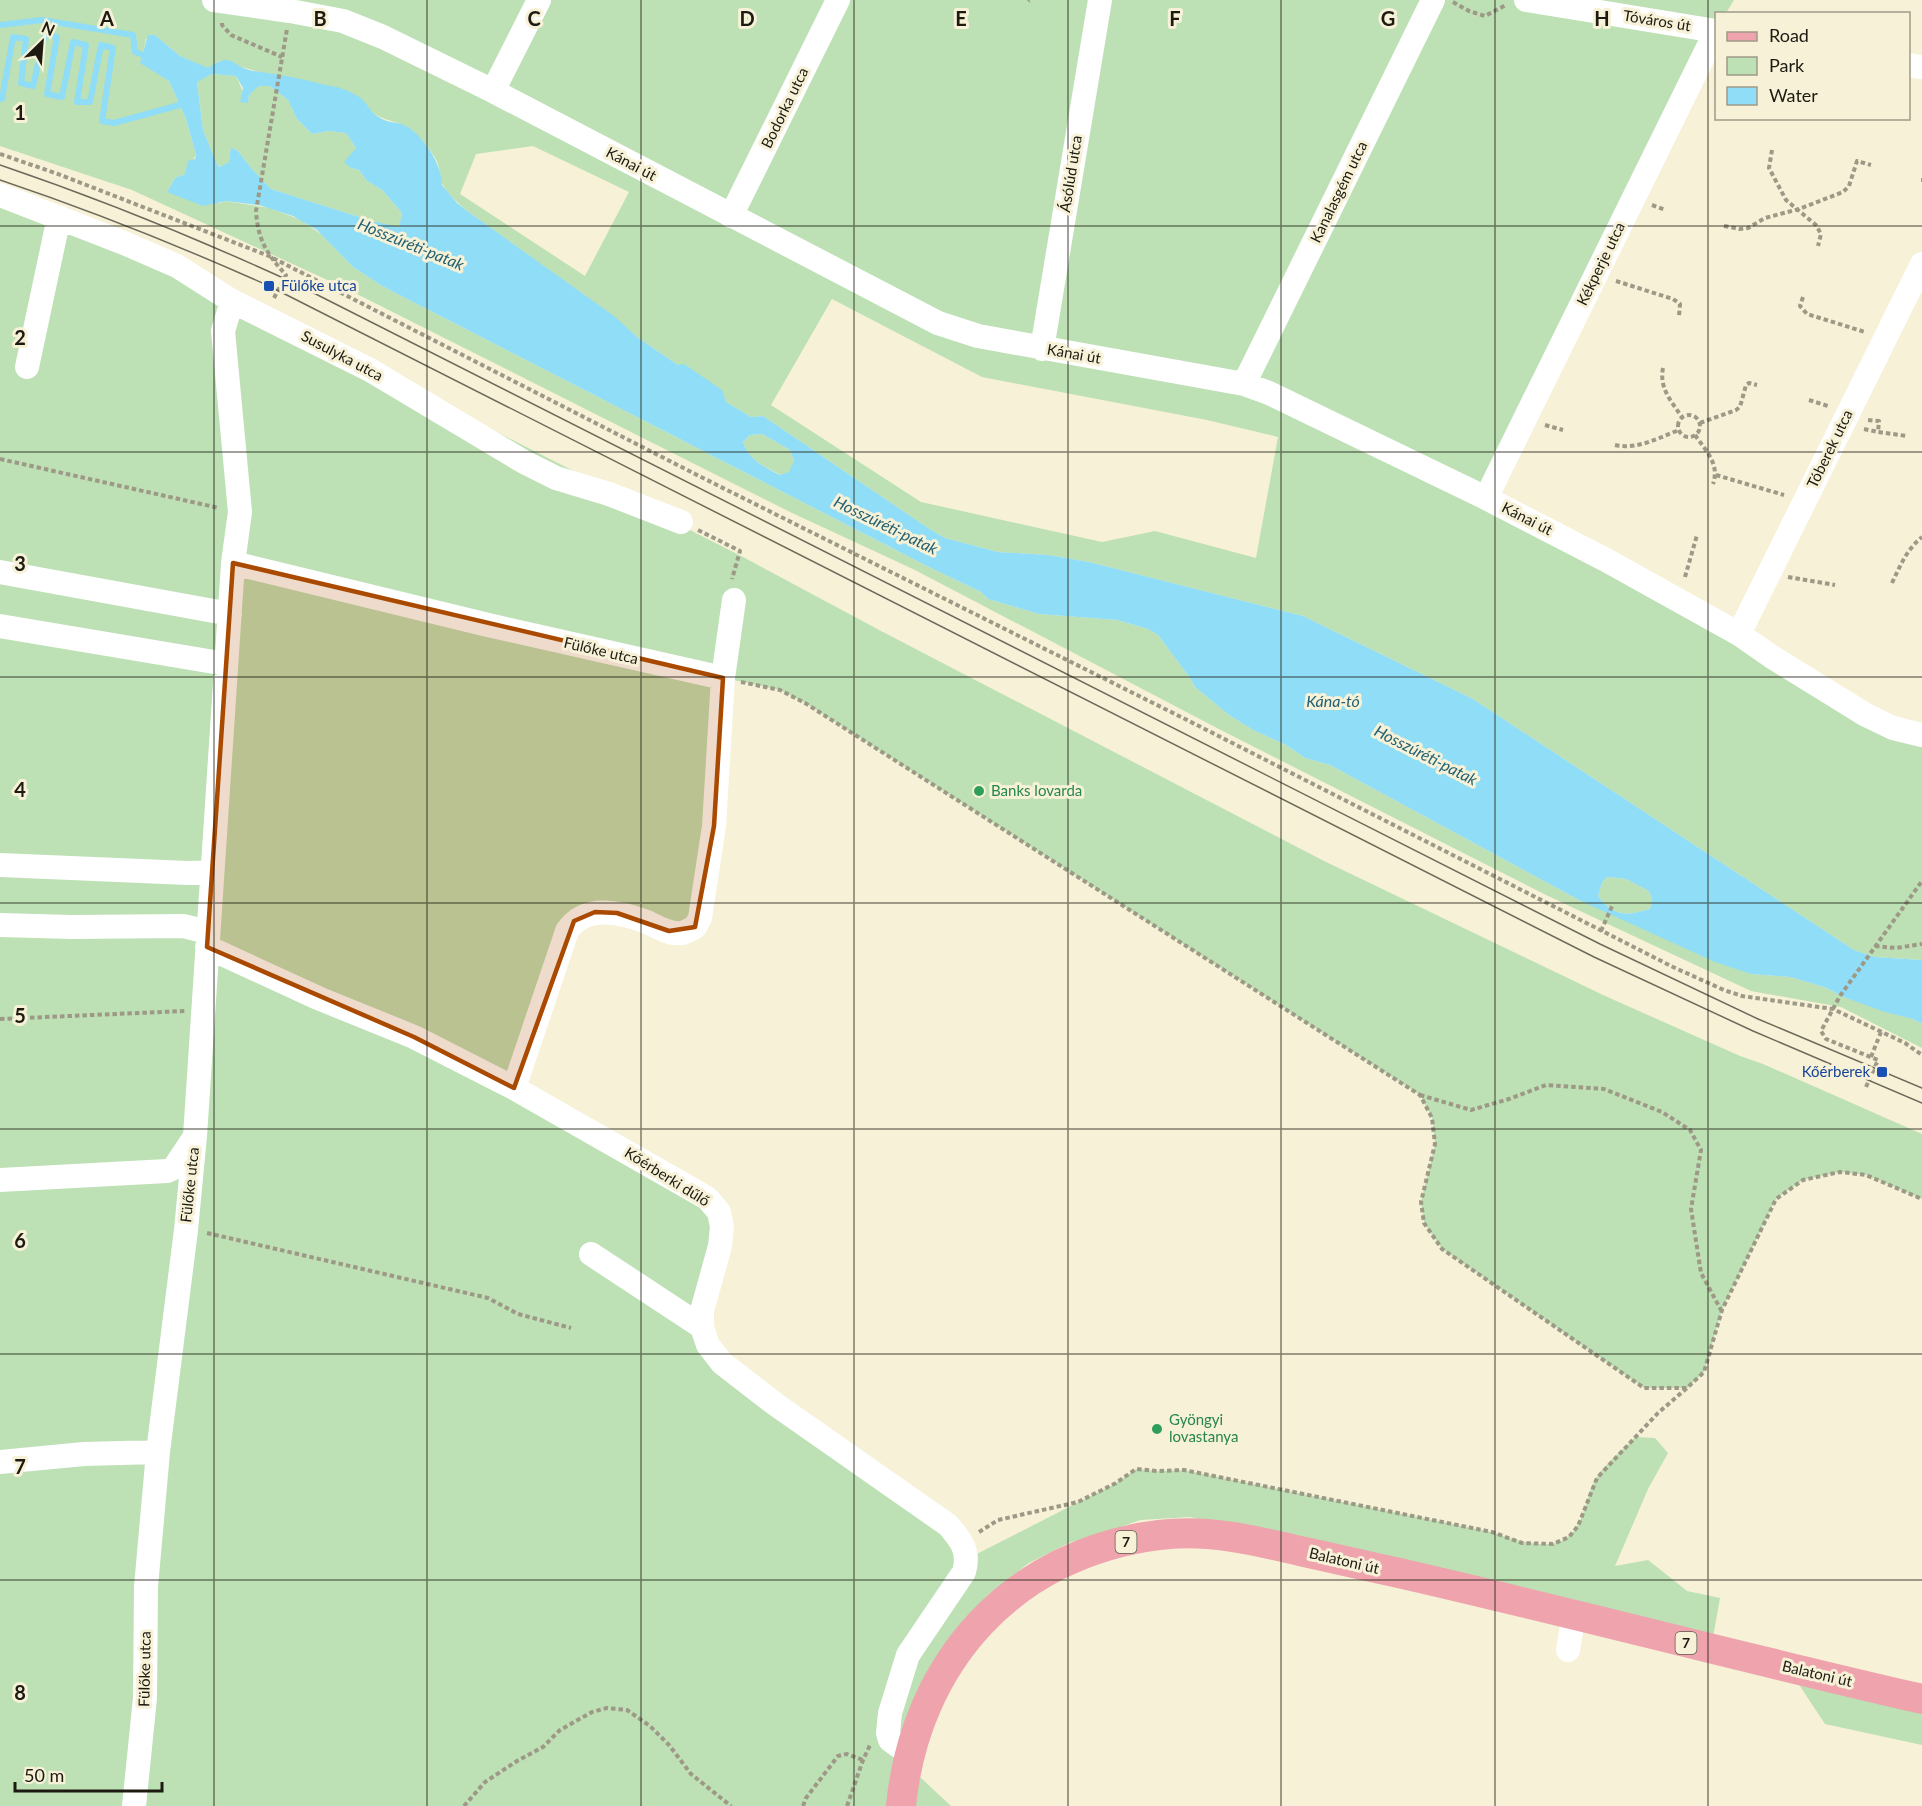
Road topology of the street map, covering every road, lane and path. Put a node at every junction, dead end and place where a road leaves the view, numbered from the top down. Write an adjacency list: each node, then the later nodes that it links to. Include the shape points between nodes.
1 (214, 0): 9 (street, Kánai út)
2 (539, 0): 15 (street)
3 (838, 0): 21 (street, Bodorka utca)
4 (1100, 0): 33 (street, Ásólúd utca)
5 (1433, 0): 36 (street, Kanalasgém utca)
6 (1449, 0): 7 (path, via 1485,16)
7 (1513, 0)
8 (1526, 0): 11 (street, Tóváros út)
9 (291, 5): 15 (street, Kánai út, via 373,33)
10 (222, 25): 14 (path, via 231,35)
11 (1715, 31)
12 (1715, 33): 55 (street, Kékperje utca)
13 (286, 35): 14 (path)
14 (282, 57): 25 (path, via 256,211 261,240)
15 (493, 92): 21 (street, Kánai út)
16 (1772, 150): 20 (path, via 1769,168 1786,200)
17 (0, 154): 25 (path)
18 (1871, 165): 20 (path, via 1857,160 1844,192)
19 (0, 195): 22 (street, Susulyka utca)
20 (1799, 209): 23 (path, via 1765,218 1748,228); 24 (path, via 1821,234)
21 (731, 216): 33 (street, Kánai út, via 938,324)
22 (59, 217): 30 (street, Susulyka utca, via 177,266); 34 (street)
23 (1724, 226)
24 (1818, 246)
25 (269, 256): 28 (path, via 286,275); 78 (path)
26 (1922, 264): 69 (street, Tóberek utca)
27 (1610, 279): 31 (path, via 1673,298 1680,304)
28 (275, 295)
29 (1803, 297): 32 (path, via 1800,306 1807,314)
30 (232, 301): 56 (street, Fülőke utca, via 223,331); 57 (street, Susulyka utca, via 369,370 556,478)
31 (1679, 316)
32 (1872, 334)
33 (1042, 349): 36 (street, Kánai út)
34 (27, 367)
35 (1663, 368): 40 (path, via 1664,389)
36 (1244, 384): 55 (street, Kánai út)
37 (1757, 385): 43 (path, via 1746,385 1736,410)
38 (1809, 400): 39 (path)
39 (1835, 407)
40 (1682, 417): 43 (path, via 1696,417); 46 (path)
41 (1862, 419): 47 (path, via 1879,421)
42 (1538, 423): 45 (path)
43 (1700, 423): 48 (path)
44 (1857, 428): 47 (path)
45 (1563, 430)
46 (1679, 430): 48 (path, via 1689,437); 50 (path, via 1637,446)
47 (1878, 432): 49 (path)
48 (1695, 435): 52 (path, via 1714,462)
49 (1907, 436)
50 (1615, 445)
51 (0, 459): 56 (path)
52 (1716, 475): 53 (path); 54 (path)
53 (1713, 484)
54 (1791, 497)
55 (1486, 498): 69 (street, Kánai út)
56 (240, 513): 60 (street, Fülőke utca)
57 (681, 522): 66 (path, via 740,551 729,593)
58 (1697, 535): 62 (path)
59 (1922, 537): 64 (path, via 1910,549)
60 (233, 563): 67 (street, Fülőke utca); 71 (street, Fülőke utca)
61 (0, 572): 67 (street)
62 (1685, 577)
63 (1784, 577): 65 (path)
64 (1892, 583)
65 (1835, 585)
66 (734, 600): 71 (street)
67 (230, 614): 70 (street, Fülőke utca)
68 (0, 626): 70 (street)
69 (1739, 634): 72 (street, Kánai út, via 1866,715 1893,728)
70 (226, 664): 74 (street, Fülőke utca)
71 (723, 678): 89 (street, via 714,826 700,918 695,927 682,933 617,913 595,912 574,921 567,931); 90 (path, via 780,690 805,703)
72 (1922, 735)
73 (0, 865): 74 (street)
74 (212, 872): 79 (street, Fülőke utca)
75 (1922, 881): 81 (path)
76 (1613, 904): 78 (path)
77 (0, 925): 79 (street, Kőérberki dűlő, via 183,926)
78 (1601, 931): 82 (path, via 1724,990)
79 (208, 940): 83 (street, Fülőke utca); 89 (street, Kőérberki dűlő, via 318,998 414,1037)
80 (1922, 944): 81 (path)
81 (1875, 946): 82 (path)
82 (1833, 1009): 85 (path); 87 (path, via 1821,1031 1826,1039)
83 (203, 1010): 84 (path); 91 (street, Fülőke utca)
84 (0, 1019)
85 (1881, 1032): 86 (path); 87 (path)
86 (1922, 1055)
87 (1871, 1058): 88 (path, via 1878,1060)
88 (1866, 1087)
89 (514, 1088): 97 (street, Kőérberki dűlő, via 707,1198 719,1212 720,1246 702,1311)
90 (1420, 1095): 96 (path, via 1471,1110 1546,1085 1604,1089 1662,1112 1690,1130 1701,1150 1691,1209 1701,1273); 99 (path, via 1432,1118 1436,1144 1421,1202 1424,1223 1442,1249 1644,1388)
91 (195, 1136): 92 (street, via 174,1168 167,1171); 94 (street, Fülőke utca)
92 (0, 1180)
93 (1922, 1199): 96 (path, via 1866,1175 1840,1172 1803,1180 1776,1199)
94 (186, 1230): 98 (path, via 488,1298 518,1314); 100 (street, Fülőke utca)
95 (591, 1254): 97 (street)
96 (1722, 1310): 99 (path, via 1704,1372)
97 (702, 1327): 102 (street, via 708,1345 722,1363 948,1525)
98 (571, 1328)
99 (1687, 1388): 102 (path, via 1597,1478 1578,1526 1569,1537 1553,1544 1522,1543 1492,1532 1184,1470 1136,1469 1078,1502 998,1520)
100 (158, 1452): 101 (street); 109 (street, Fülőke utca, via 146,1587 145,1698)
101 (0, 1462)
102 (963, 1542): 107 (street, via 967,1559 964,1572 908,1655 890,1713 890,1740)
103 (1574, 1615): 104 (street); 105 (main road, Balatoni út / 7); 107 (main road, Balatoni út / 7, via 1263,1542 1200,1533 1159,1535 1112,1545 1063,1563 995,1607 951,1661 929,1698)
104 (1568, 1650)
105 (1922, 1699)
106 (875, 1737): 108 (path)
107 (910, 1751): 114 (main road, Balatoni út / 7)
108 (863, 1760): 112 (path, via 847,1754 838,1756); 113 (path)
109 (134, 1806)
110 (464, 1806): 111 (path, via 485,1782 543,1747 560,1730 592,1712 608,1708 627,1710 650,1726 692,1774)
111 (731, 1806)
112 (803, 1806)
113 (847, 1806)
114 (901, 1806)

